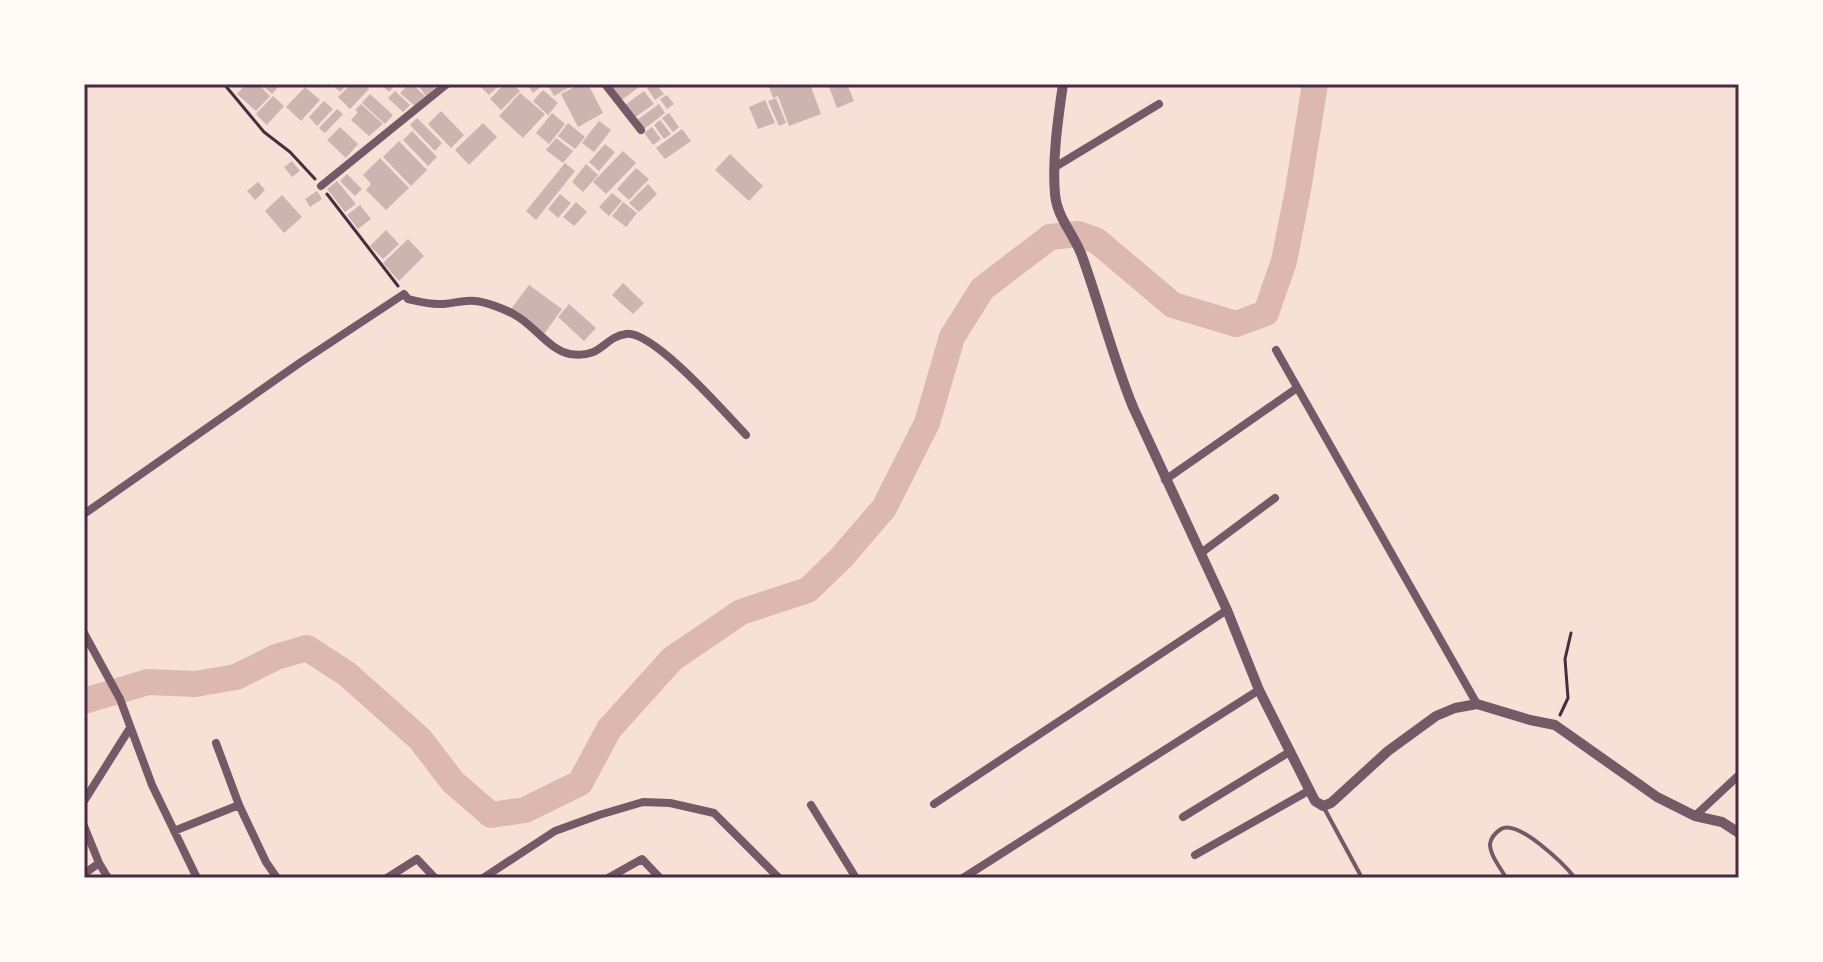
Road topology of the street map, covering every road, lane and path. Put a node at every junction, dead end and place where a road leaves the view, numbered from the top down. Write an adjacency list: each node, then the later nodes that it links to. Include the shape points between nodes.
1 (224, 84): 8 (path, via 264,132)
2 (447, 84): 8 (street)
3 (605, 84): 6 (street)
4 (1063, 84): 7 (street)
5 (1159, 104): 7 (street)
6 (641, 130)
7 (1055, 167): 13 (street, via 1060,215 1081,252 1121,377)
8 (321, 186): 9 (path)
9 (404, 294): 12 (street, via 439,305 474,300 515,315 567,353 600,350 614,337 629,333 646,339); 15 (street)
10 (1276, 350): 11 (street)
11 (1297, 388): 13 (street); 21 (street)
12 (746, 435)
13 (1165, 480): 16 (street)
14 (1275, 498): 16 (street)
15 (84, 514)
16 (1201, 553): 17 (street)
17 (1227, 610): 20 (street); 29 (street)
18 (84, 633): 23 (street)
19 (1571, 633): 22 (path, via 1565,659 1568,698)
20 (1259, 690): 25 (street); 51 (street)
21 (1477, 704): 22 (street); 32 (street, via 1436,716)
22 (1555, 725): 33 (street, via 1657,797)
23 (130, 728): 28 (street); 36 (street)
24 (216, 743): 30 (street)
25 (1291, 751): 27 (street); 34 (street)
26 (1739, 775): 33 (street)
27 (1310, 790): 32 (street); 38 (street)
28 (84, 801)
29 (934, 804)
30 (239, 805): 36 (street); 43 (street)
31 (811, 805): 50 (street)
32 (1323, 806): 52 (lane)
33 (1695, 816): 37 (street, via 1722,822)
34 (1183, 817)
35 (84, 826): 39 (street)
36 (174, 831): 42 (street)
37 (1739, 833)
38 (1195, 855)
39 (99, 863): 40 (street); 41 (street)
40 (84, 874)
41 (108, 878)
42 (197, 878)
43 (277, 878)
44 (387, 878): 45 (street, via 417,859)
45 (435, 878)
46 (483, 878): 49 (street, via 555,831 643,802 714,813)
47 (608, 878): 48 (street, via 642,859)
48 (660, 878)
49 (779, 878)
50 (856, 878)
51 (963, 878)
52 (1362, 878)
53 (1506, 878): 54 (lane, via 1490,845 1505,827 1515,827 1556,856)
54 (1575, 878)

